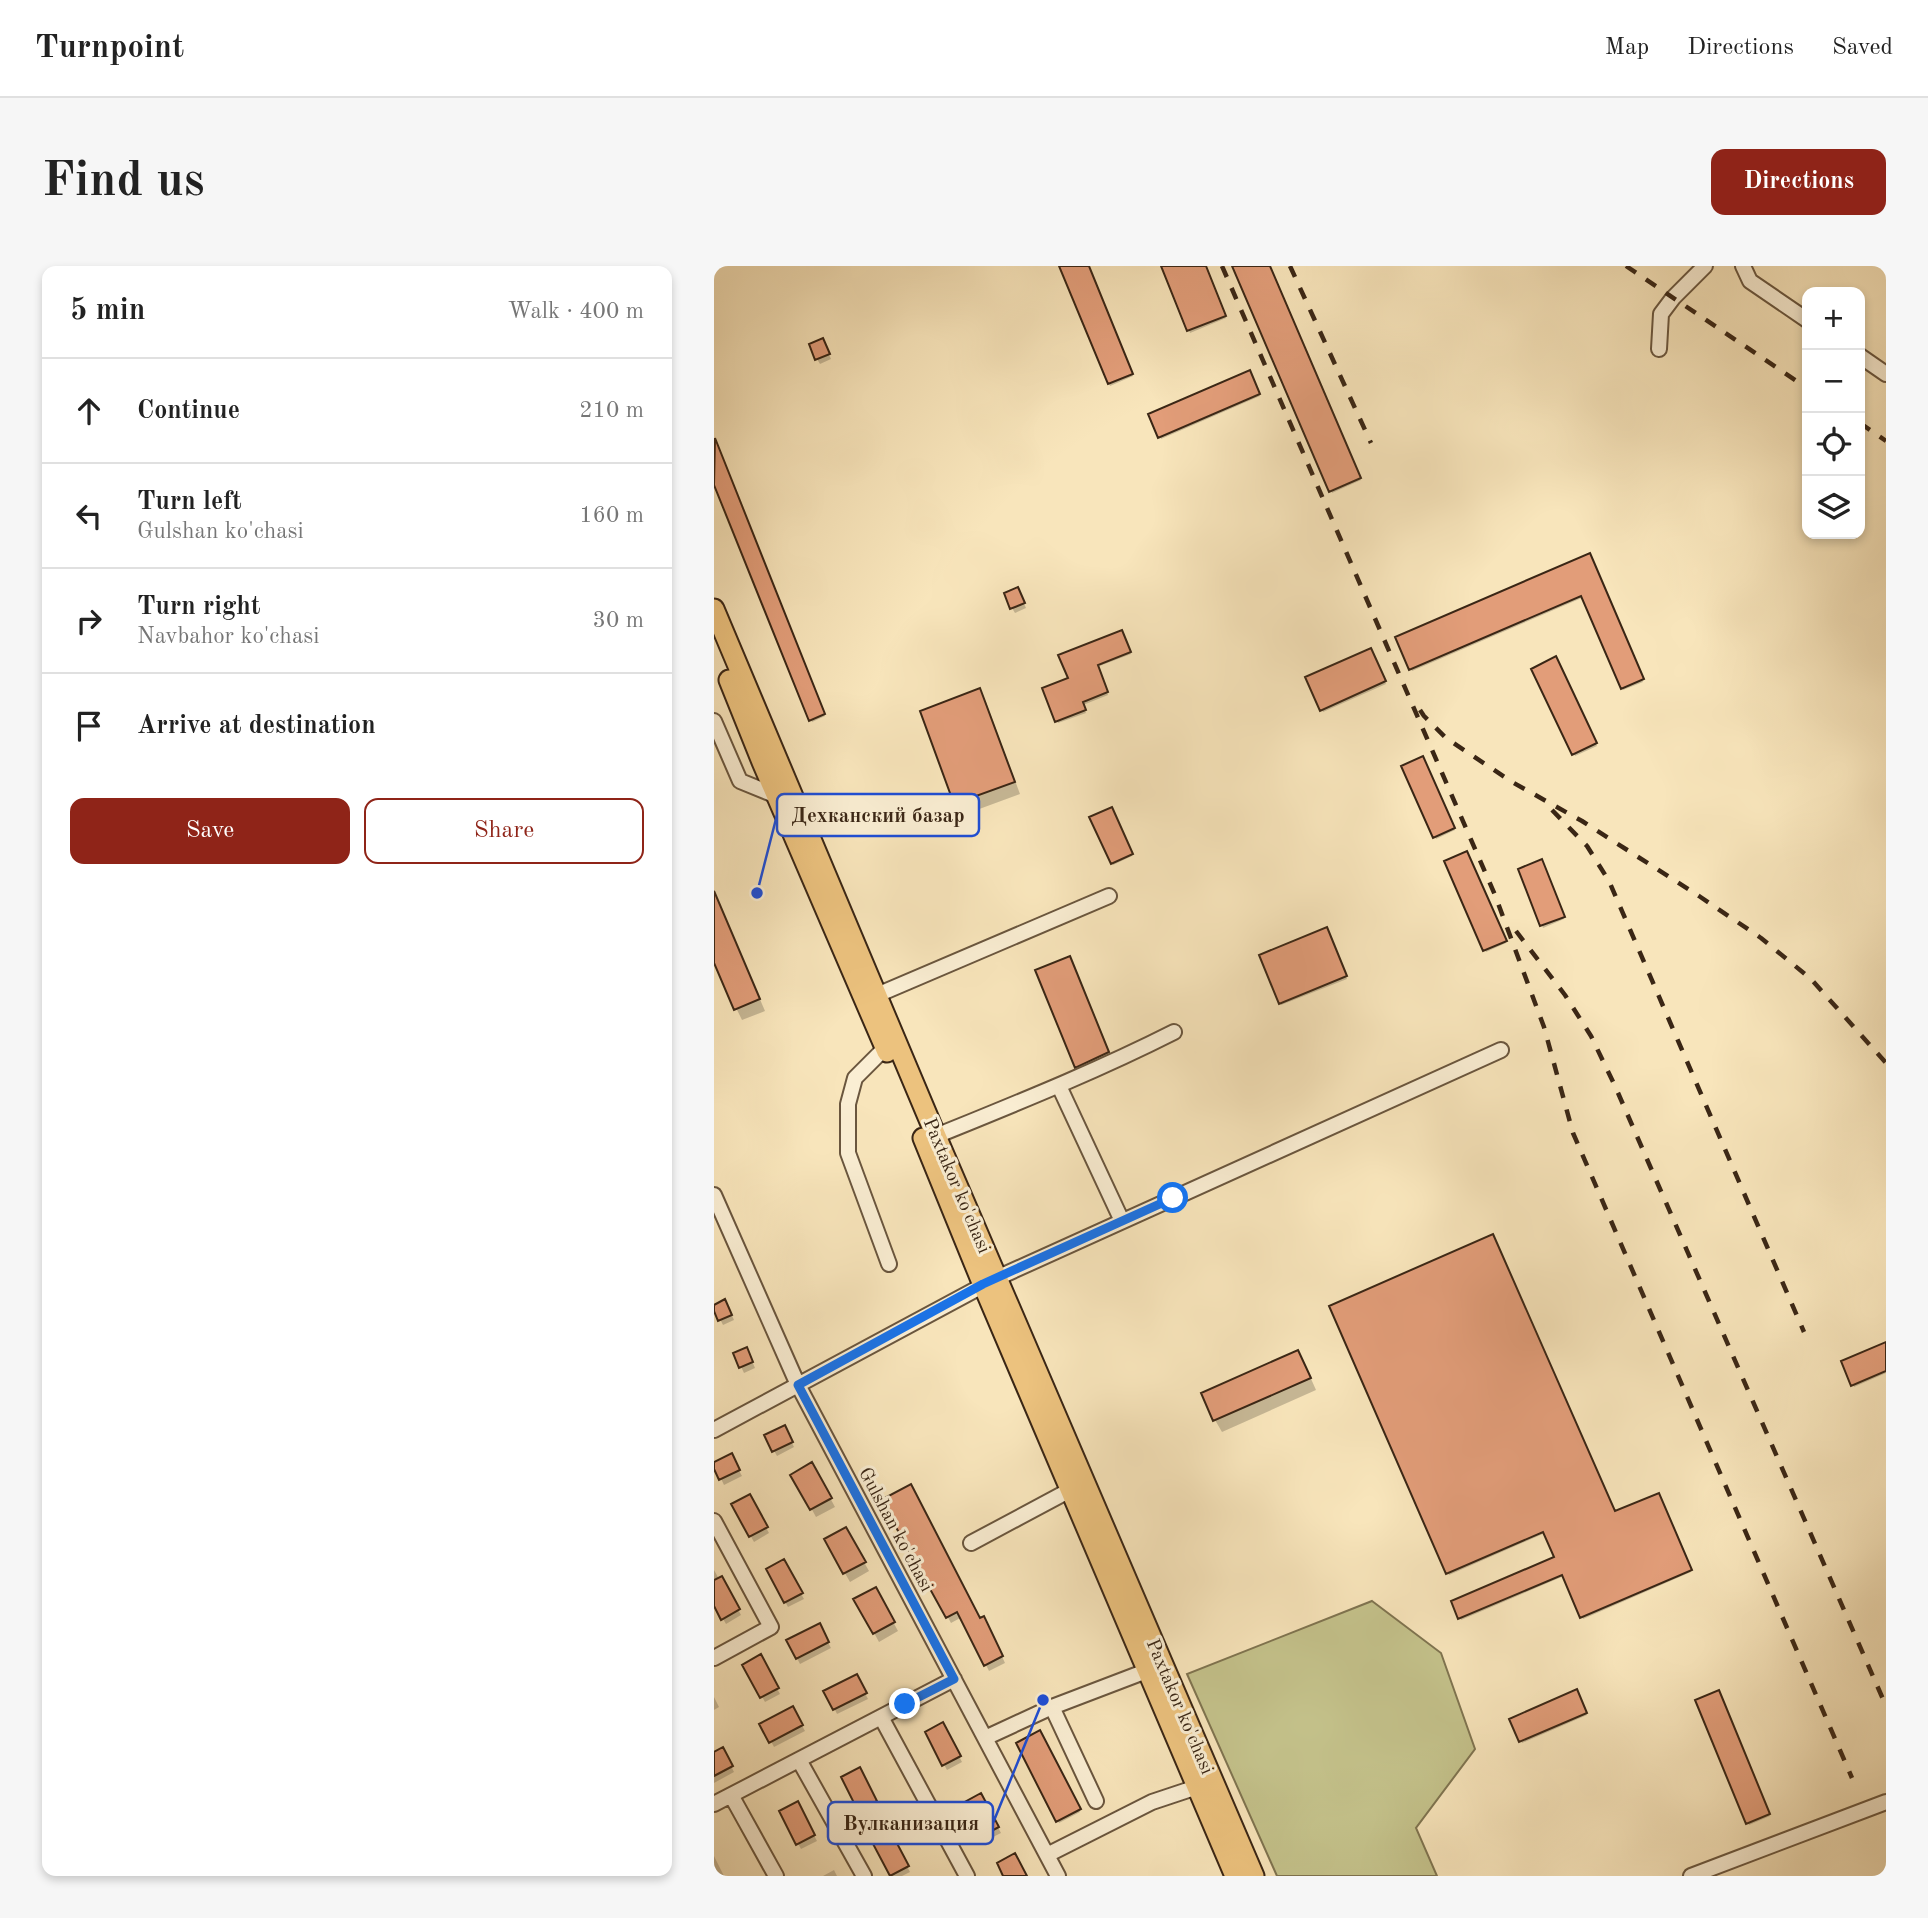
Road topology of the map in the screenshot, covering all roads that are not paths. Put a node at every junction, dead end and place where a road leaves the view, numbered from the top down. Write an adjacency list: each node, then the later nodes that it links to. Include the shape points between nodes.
1 (1705, 266): 4 (street, via 1661,314)
2 (1743, 266): 3 (street, via 1750,281)
3 (1802, 317)
4 (1659, 349)
5 (1865, 359): 6 (street)
6 (1886, 374)
7 (714, 609): 12 (main road, Paxtakor ko'chasi)
8 (714, 644): 10 (main road, Paxtakor ko'chasi)
9 (714, 721): 10 (street, via 740,781)
10 (777, 796): 14 (main road, Paxtakor ko'chasi)
11 (1109, 896): 12 (street)
12 (877, 995): 17 (main road, Paxtakor ko'chasi)
13 (1174, 1032): 16 (street)
14 (885, 1048): 20 (street, via 855,1079 848,1104 848,1153); 21 (main road, Paxtakor ko'chasi)
15 (1501, 1050): 19 (street)
16 (1059, 1086): 17 (street); 19 (street)
17 (936, 1136): 21 (main road, Paxtakor ko'chasi)
18 (714, 1195): 22 (street, Gulshan ko'chasi)
19 (1122, 1221): 21 (street)
20 (889, 1264)
21 (990, 1281): 22 (street); 24 (main road, Paxtakor ko'chasi); 45 (main road, Paxtakor ko'chasi)
22 (798, 1385): 23 (street); 29 (street, Gulshan ko'chasi)
23 (714, 1430)
24 (1072, 1489): 26 (street); 28 (main road, Paxtakor ko'chasi)
25 (714, 1521): 27 (street, via 771,1626)
26 (971, 1543)
27 (714, 1658)
28 (1149, 1670): 30 (street); 34 (main road, Paxtakor ko'chasi)
29 (954, 1679): 31 (street); 32 (street, Gulshan ko'chasi)
30 (1052, 1707): 32 (street); 36 (street)
31 (881, 1717): 33 (street); 42 (street)
32 (985, 1738): 39 (street, Gulshan ko'chasi)
33 (799, 1759): 35 (street); 41 (street)
34 (1197, 1787): 39 (street, via 1152,1802); 44 (main road, Paxtakor ko'chasi)
35 (732, 1795): 38 (street); 40 (street)
36 (1096, 1801)
37 (1886, 1802): 46 (street)
38 (714, 1804)
39 (1047, 1855): 43 (street, Gulshan ko'chasi)
40 (776, 1876)
41 (864, 1876)
42 (967, 1876)
43 (1058, 1876)
44 (1236, 1876)
45 (1254, 1876)
46 (1691, 1876)

